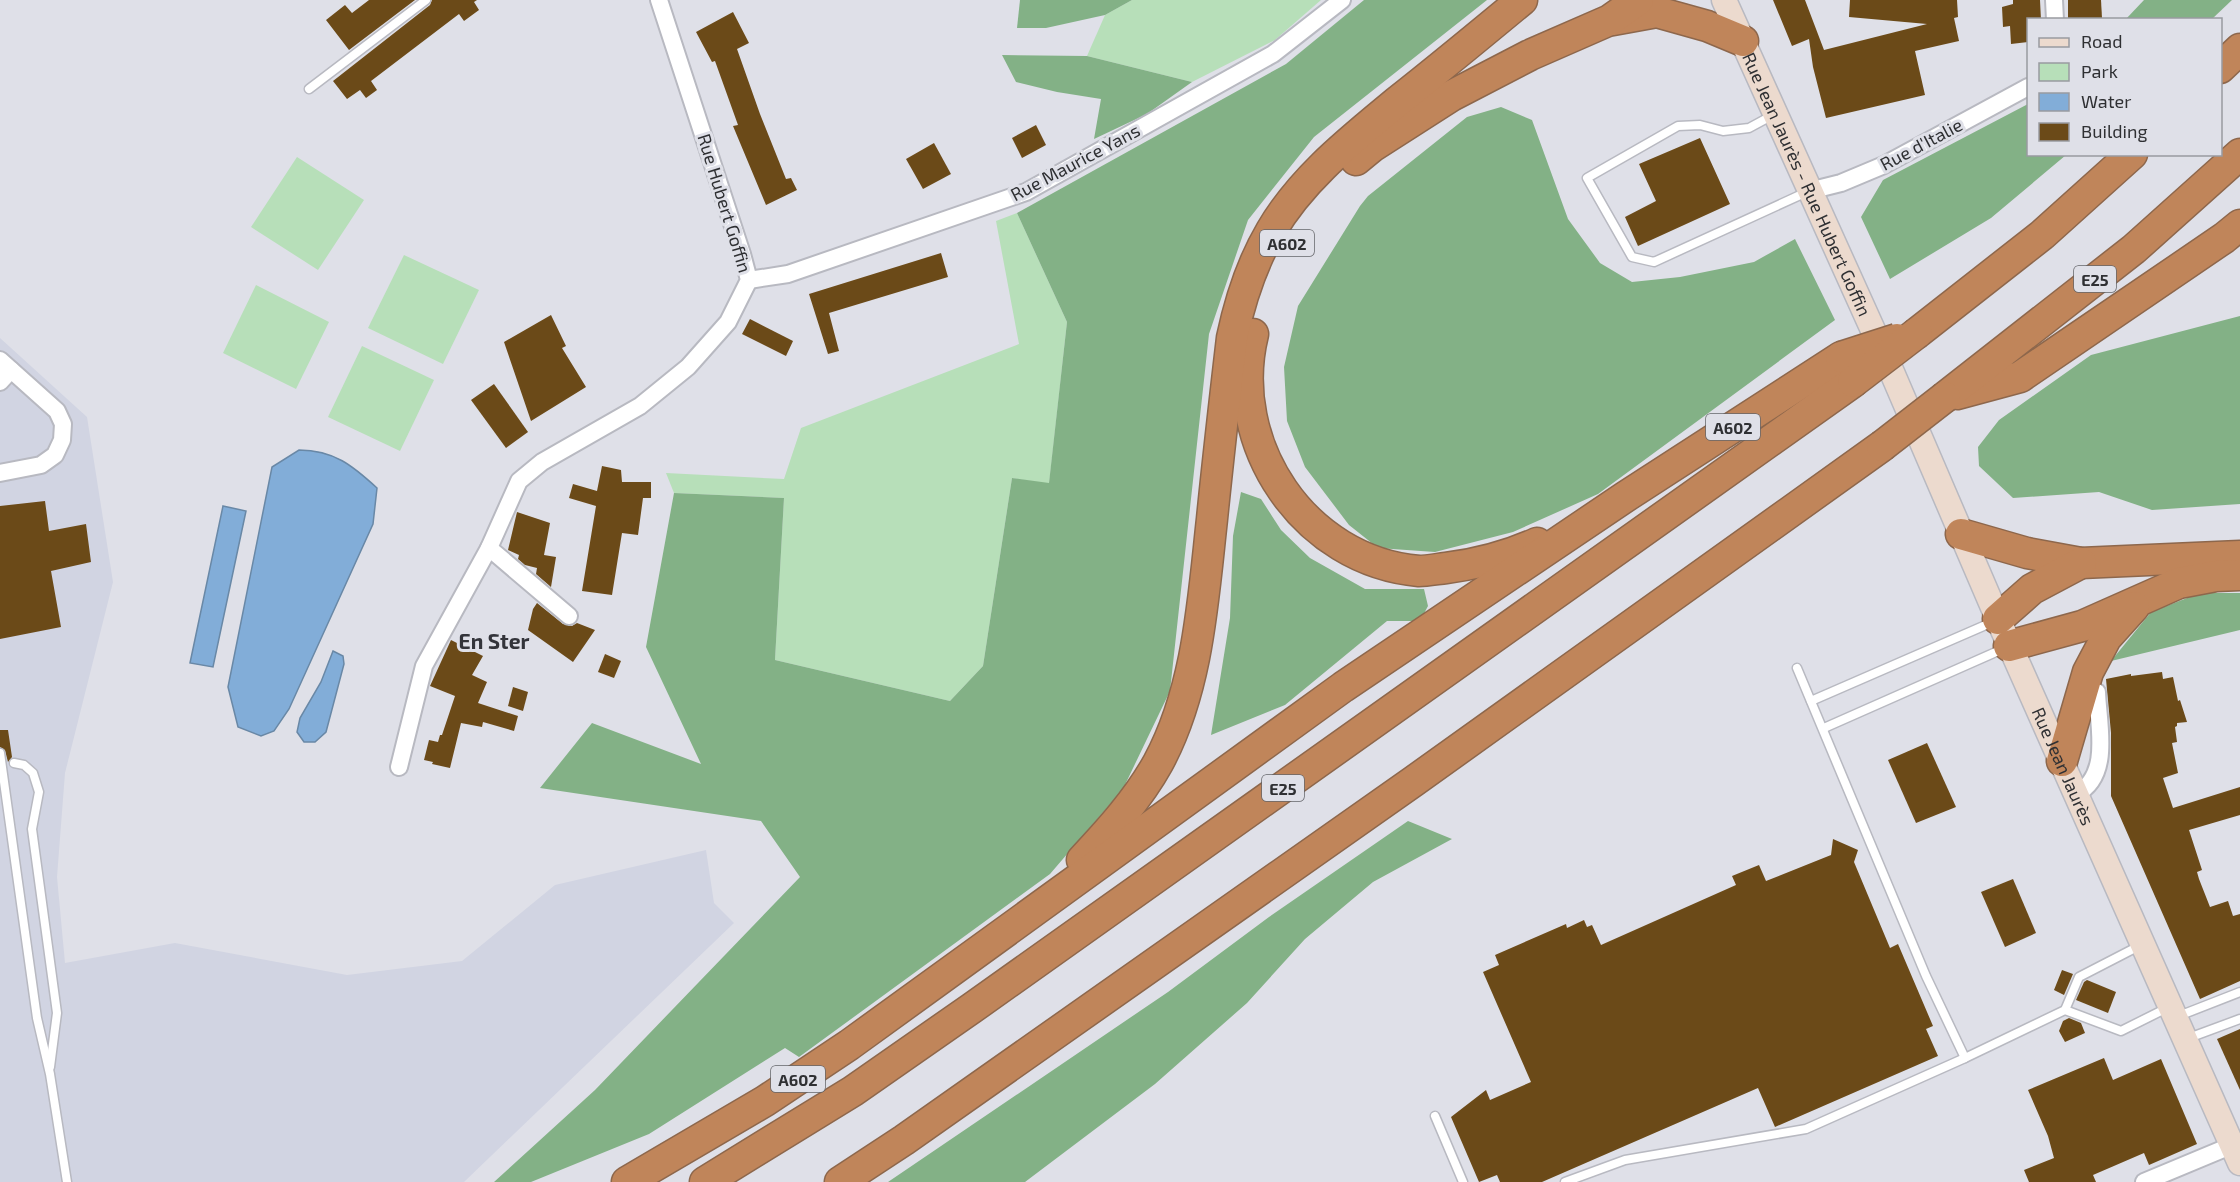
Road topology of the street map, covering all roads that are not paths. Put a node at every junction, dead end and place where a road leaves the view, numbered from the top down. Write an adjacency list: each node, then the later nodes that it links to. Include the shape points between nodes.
1 (426, 0): 14 (lane)
2 (659, 0): 20 (street, Rue Hubert Goffin)
3 (1342, 0): 20 (street, Rue Maurice Yans, via 1273,54 1026,192 788,274)
4 (1522, 0): 47 (highway, A602, via 1332,156 1272,229 1240,298 1232,338 1202,614 1175,726 1158,763 1114,826 1066,877)
5 (1638, 0): 9 (highway, A602)
6 (1724, 0): 10 (main road, Rue Jean Jaurès - Rue Hubert Goffin)
7 (2054, 0): 8 (street)
8 (2055, 18)
9 (1610, 20): 10 (highway, A602, via 1657,12); 26 (highway, A602, via 1451,96 1373,146 1339,175 1302,218 1265,283 1249,350 1248,391 1252,420 1264,456 1275,481 1294,506 1336,544 1394,567 1421,571 1487,561 1520,550)
10 (1743, 41): 15 (main road, Rue Jean Jaurès - Rue Hubert Goffin)
11 (2240, 49): 12 (highway)
12 (2222, 66)
13 (2027, 88): 18 (street, Rue d'Italie, via 1884,165)
14 (309, 89)
15 (1775, 114): 18 (main road, Rue Jean Jaurès - Rue Hubert Goffin); 18 (lane, via 1749,128 1723,131 1700,124 1678,126 1587,178 1632,257 1654,262)
16 (2240, 154): 24 (highway, E25, via 2134,249)
17 (2130, 156): 21 (highway, E25, bridge, via 2042,235 1917,333)
18 (1809, 191): 22 (main road, Rue Jean Jaurès - Rue Hubert Goffin)
19 (2235, 231): 24 (highway, via 2020,377)
20 (749, 280): 28 (street, Rue Hubert Goffin, via 728,321 688,366 640,406 542,462 519,481)
21 (1847, 370): 26 (highway, A602); 59 (highway, E25, via 963,1015 853,1091)
22 (1891, 370): 27 (main road, Rue Jean Jaurès)
23 (4, 371): 25 (street, via 57,411 63,424 62,440 54,455 41,465)
24 (1945, 398): 60 (highway, E25, bridge, via 1356,822)
25 (0, 473)
26 (1625, 497): 47 (highway, via 1343,687)
27 (1961, 534): 30 (highway); 34 (main road, Rue Jean Jaurès)
28 (489, 548): 33 (street); 43 (street, Rue Hubert Goffin, via 424,666)
29 (2240, 556): 30 (highway)
30 (2081, 563): 34 (highway, via 2032,589)
31 (2240, 575): 32 (highway, via 2179,583)
32 (2140, 600): 35 (highway, via 2082,626); 41 (highway, via 2106,638 2088,672)
33 (569, 616)
34 (1998, 619): 35 (main road, Rue Jean Jaurès); 38 (lane)
35 (2009, 646): 39 (lane); 41 (main road, Rue Jean Jaurès)
36 (1797, 668): 38 (lane)
37 (2097, 692): 45 (street, via 2100,759 2095,776)
38 (1811, 701): 39 (lane)
39 (1824, 728): 53 (lane, via 1922,967)
40 (0, 753): 44 (lane)
41 (2062, 761): 45 (main road, Rue Jean Jaurès)
42 (14, 763): 54 (lane, via 33,773 39,792 32,829 57,1013)
43 (399, 767)
44 (3, 788): 54 (lane, via 37,1018)
45 (2076, 794): 46 (main road, Rue Jean Jaurès)
46 (2143, 944): 49 (lane, via 2079,977); 50 (main road, Rue Jean Jaurès)
47 (962, 963): 58 (highway, A602, via 765,1101)
48 (2240, 992): 50 (lane)
49 (2065, 1010): 50 (lane, via 2121,1031); 53 (lane)
50 (2173, 1011): 52 (main road, Rue Jean Jaurès)
51 (2240, 1019): 52 (lane)
52 (2186, 1039): 56 (main road, Rue Jean Jaurès)
53 (1965, 1058): 62 (lane, via 1806,1129 1625,1160)
54 (50, 1074): 57 (lane)
55 (1435, 1116): 61 (lane)
56 (2237, 1152): 63 (street)
57 (67, 1182)
58 (627, 1182)
59 (705, 1182)
60 (840, 1182)
61 (1463, 1182)
62 (1565, 1182)
63 (2144, 1182)

